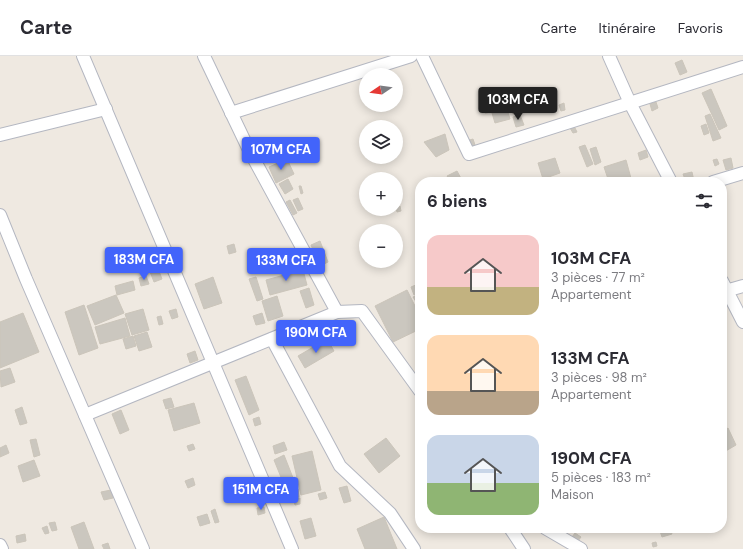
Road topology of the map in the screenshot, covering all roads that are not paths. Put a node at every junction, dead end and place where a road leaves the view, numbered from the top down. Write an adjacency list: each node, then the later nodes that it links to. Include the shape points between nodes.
1 (83, 56): 8 (street)
2 (204, 56): 9 (street)
3 (411, 56): 9 (street)
4 (422, 56): 7 (street, via 469,154)
5 (609, 56): 7 (street)
6 (743, 67): 7 (street)
7 (630, 103): 12 (street)
8 (106, 109): 10 (street); 21 (street)
9 (231, 113): 18 (street)
10 (0, 135)
11 (743, 173): 13 (street)
12 (668, 177)
13 (727, 178)
14 (0, 215): 23 (street)
15 (743, 286): 16 (street)
16 (727, 288)
17 (727, 293): 19 (street)
18 (337, 312): 20 (street); 22 (street, via 362,311)
19 (743, 322)
20 (272, 339): 21 (street); 30 (street, via 340,466 390,513)
21 (213, 363): 23 (street); 29 (street)
22 (415, 384)
23 (85, 415): 28 (street)
24 (513, 533): 31 (street)
25 (554, 533): 32 (street)
26 (0, 545): 27 (street)
27 (2, 549)
28 (143, 549)
29 (292, 549)
30 (414, 549)
31 (524, 549)
32 (581, 549)

